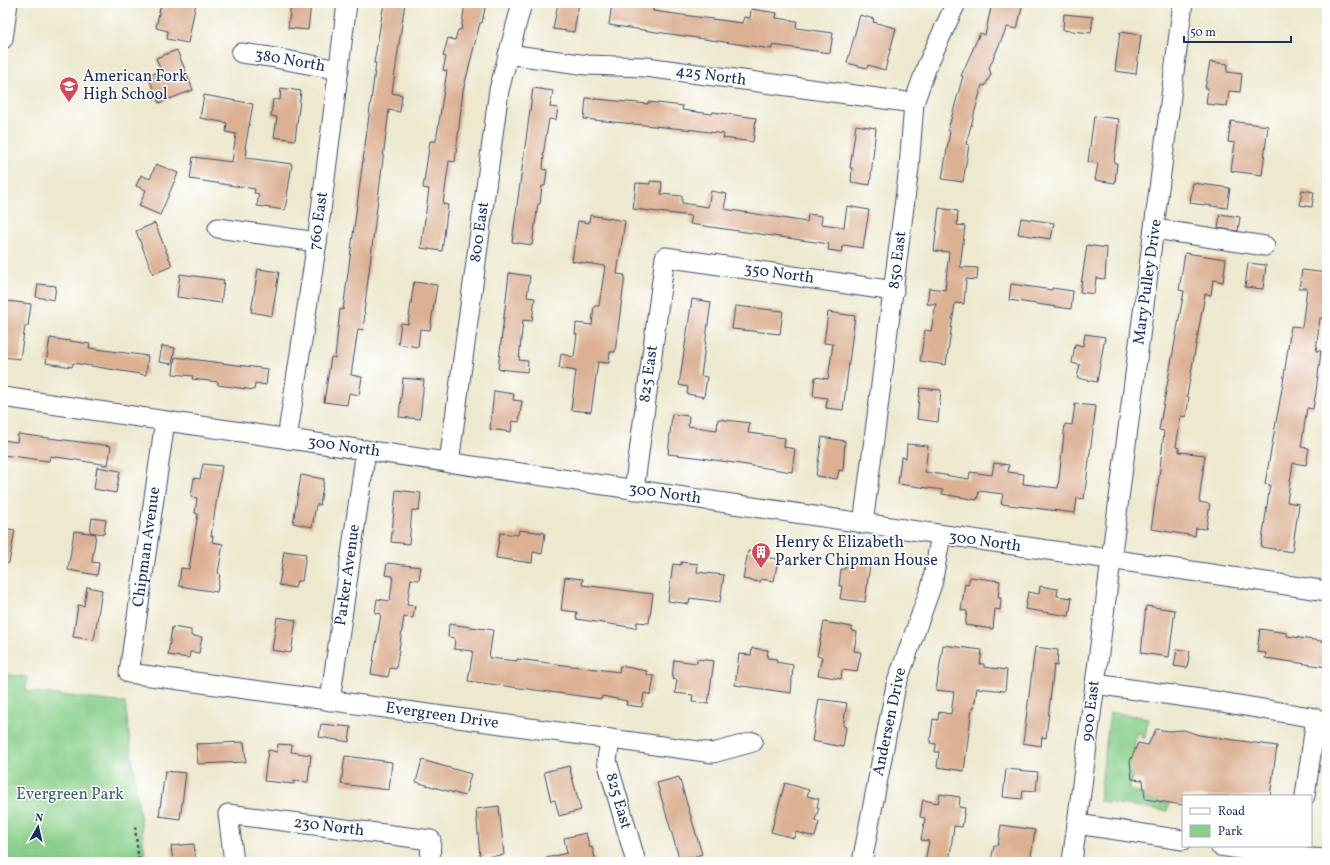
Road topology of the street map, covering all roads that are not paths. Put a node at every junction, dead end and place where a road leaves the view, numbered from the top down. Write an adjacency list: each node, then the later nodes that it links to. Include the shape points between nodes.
1 (8, 3): 6 (street)
2 (347, 3): 9 (street, 760 East)
3 (522, 3): 8 (street, 800 East)
4 (956, 3): 10 (street, 850 East, via 926,66)
5 (1183, 3): 12 (street, Mary Pulley Drive)
6 (3, 39)
7 (241, 53): 9 (street, 380 North, via 270,56)
8 (508, 54): 10 (street, 425 North, via 587,65 646,67); 21 (street, 800 East, via 499,90)
9 (339, 70): 13 (street, 760 East)
10 (914, 104): 16 (street, 850 East)
11 (218, 228): 13 (street)
12 (1155, 230): 14 (street); 25 (street, Mary Pulley Drive)
13 (317, 242): 19 (street, 760 East)
14 (1265, 246)
15 (665, 257): 16 (street, 350 North); 22 (street, 825 East)
16 (894, 291): 23 (street, 850 East)
17 (3, 397): 18 (street, 300 North)
18 (165, 421): 19 (street, 300 North); 27 (street, Chipman Avenue)
19 (287, 439): 20 (street, 300 North)
20 (366, 450): 21 (street, 300 North); 29 (street, Parker Avenue)
21 (449, 463): 22 (street, 300 North)
22 (634, 490): 23 (street, 300 North)
23 (864, 524): 24 (street, 300 North)
24 (941, 535): 25 (street, 300 North); 42 (street, Andersen Drive, via 931,588 896,685)
25 (1110, 560): 26 (street, 300 North); 28 (street, 900 East)
26 (1327, 591)
27 (129, 674): 29 (street, Evergreen Drive)
28 (1095, 684): 30 (street); 34 (street, 900 East)
29 (330, 701): 31 (street, Evergreen Drive)
30 (1321, 718): 33 (street)
31 (610, 739): 32 (street, Evergreen Drive, via 713,753); 41 (street, 825 East, via 606,761)
32 (753, 742)
33 (1305, 795)
34 (1077, 824): 35 (street); 43 (street, 900 East)
35 (1182, 840)
36 (1235, 847): 37 (street)
37 (1296, 851): 38 (street)
38 (1327, 859)
39 (234, 862): 40 (street, 230 North, via 228,814 430,840)
40 (430, 862)
41 (636, 862)
42 (862, 862)
43 (1072, 862)

